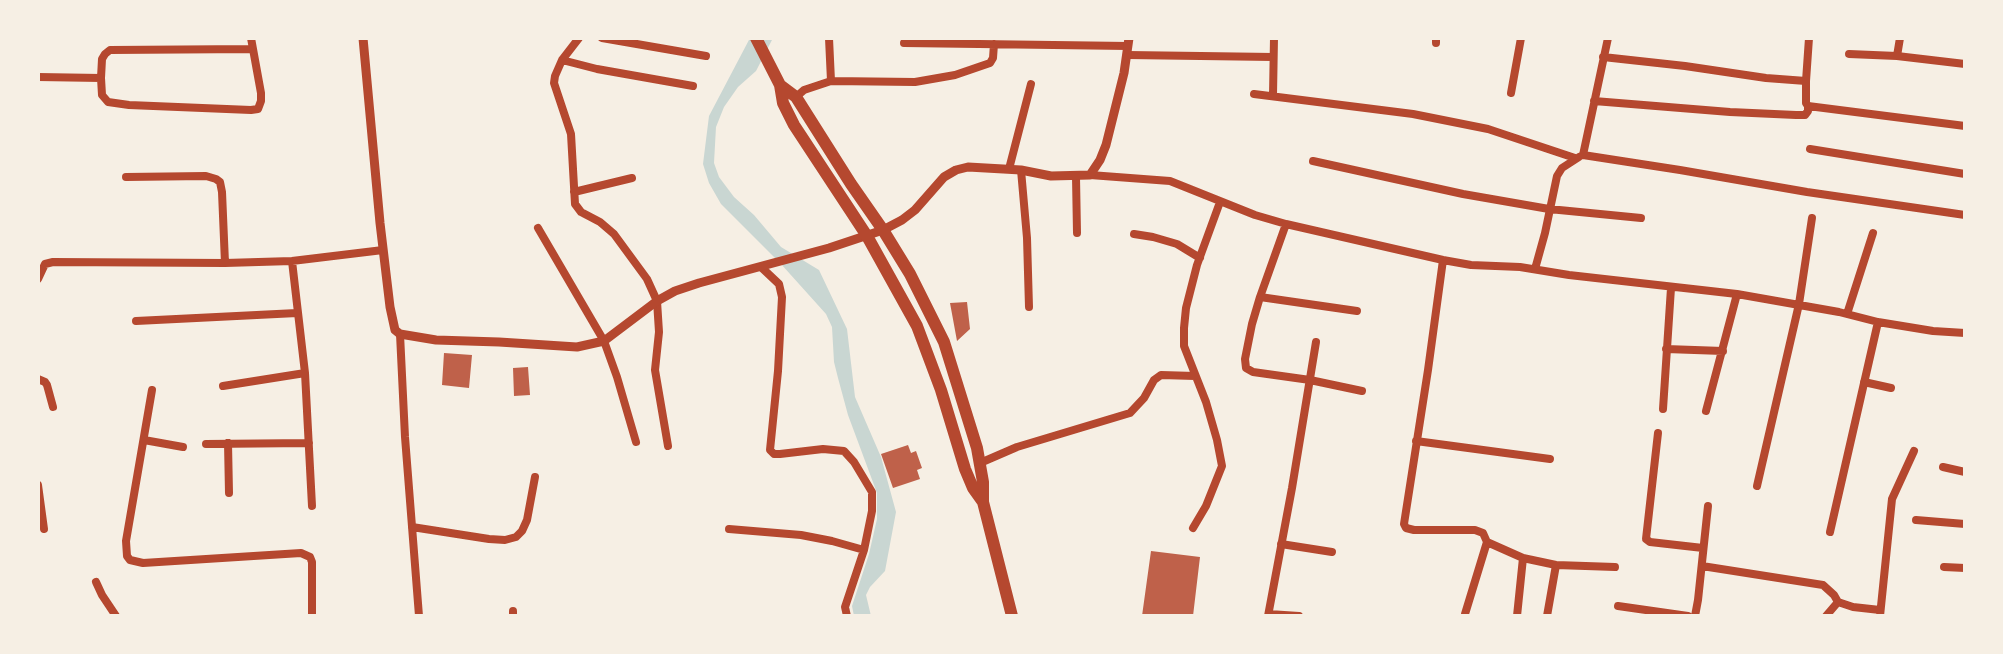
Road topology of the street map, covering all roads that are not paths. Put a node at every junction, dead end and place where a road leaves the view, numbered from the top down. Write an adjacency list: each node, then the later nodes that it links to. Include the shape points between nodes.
1 (251, 38): 15 (street)
2 (363, 38): 60 (street)
3 (579, 38): 21 (street)
4 (602, 38): 17 (street)
5 (756, 38): 25 (highway)
6 (829, 38): 26 (street)
7 (1274, 38): 19 (street)
8 (1521, 38): 30 (street)
9 (1608, 38): 20 (street)
10 (1809, 38): 27 (street)
11 (1900, 38): 18 (street)
12 (904, 43): 13 (street)
13 (994, 44): 14 (street); 26 (street, via 988,65 947,77)
14 (1128, 46): 19 (street); 43 (street, via 1106,145)
15 (253, 49): 24 (street, via 110,50 102,59); 24 (street, via 260,81 258,109 108,102)
16 (1849, 54): 18 (street)
17 (706, 56)
18 (1897, 56): 22 (street)
19 (1273, 57): 32 (street)
20 (1603, 57): 27 (street); 34 (street)
21 (562, 60): 29 (street); 47 (street, via 554,83 571,134)
22 (1965, 64)
23 (38, 77): 24 (street)
24 (101, 78)
25 (777, 80): 33 (highway); 59 (highway, via 794,125)
26 (831, 81): 33 (street)
27 (1806, 81): 35 (street)
28 (1031, 84): 40 (street)
29 (693, 86)
30 (1511, 93)
31 (1254, 94): 32 (street)
32 (1273, 95): 38 (street, via 1488,129)
33 (796, 97): 55 (highway)
34 (1594, 101): 35 (street, via 1796,115 1805,115); 38 (street)
35 (1808, 106): 36 (street)
36 (1965, 126)
37 (1810, 149): 42 (street)
38 (1579, 157): 49 (street, via 1559,172); 50 (street)
39 (1313, 161): 49 (street)
40 (1009, 169): 41 (street); 55 (street, via 956,170 915,210)
41 (1021, 170): 45 (street); 73 (street)
42 (1965, 174)
43 (1090, 175): 45 (street); 48 (street, via 1170,181)
44 (126, 177): 64 (street, via 206,176 220,182)
45 (1076, 177): 56 (street)
46 (632, 178): 47 (street)
47 (574, 192): 71 (street, via 581,212 614,234)
48 (1220, 202): 53 (street); 61 (street)
49 (1549, 209): 51 (street); 66 (street)
50 (1965, 215)
51 (1641, 218)
52 (1812, 218): 72 (street)
53 (1286, 224): 62 (street); 70 (street)
54 (538, 228): 81 (street)
55 (883, 230): 59 (street); 108 (highway, via 944,342)
56 (1077, 233)
57 (1873, 233): 76 (street)
58 (1134, 234): 61 (street, via 1183,246)
59 (867, 236): 65 (street); 115 (highway, via 917,326 965,469)
60 (383, 250): 63 (street); 80 (street, via 391,314)
61 (1200, 258): 86 (street, via 1184,328 1184,346)
62 (1443, 260): 66 (street); 99 (street)
63 (292, 261): 64 (street); 75 (street)
64 (225, 263): 67 (street, via 53,262 45,264)
65 (764, 266): 71 (street, via 699,283); 128 (street, via 782,297 770,450 844,451 872,492)
66 (1535, 269): 68 (street)
67 (38, 279)
68 (1671, 288): 69 (street); 83 (street)
69 (1737, 294): 72 (street); 84 (street)
70 (1260, 297): 74 (street); 88 (street, via 1247,341 1246,368)
71 (657, 301): 81 (street); 104 (street, via 655,370)
72 (1799, 304): 76 (street); 113 (street)
73 (1029, 307)
74 (1357, 311)
75 (297, 313): 77 (street); 85 (street)
76 (1847, 314): 78 (street)
77 (136, 321)
78 (1878, 322): 79 (street); 89 (street)
79 (1965, 333)
80 (400, 334): 81 (street, via 577,347); 120 (street)
81 (604, 341): 100 (street)
82 (1316, 342): 88 (street)
83 (1666, 349): 84 (street); 95 (street)
84 (1723, 351): 96 (street)
85 (305, 373): 90 (street); 102 (street)
86 (1195, 376): 108 (street, via 1161,375 1130,413); 121 (street, via 1222,466)
87 (38, 379): 94 (street, via 47,385)
88 (1310, 380): 93 (street); 126 (street)
89 (1864, 382): 91 (street); 124 (street)
90 (223, 386)
91 (1891, 388)
92 (152, 390): 98 (street)
93 (1362, 391)
94 (53, 407)
95 (1663, 409)
96 (1706, 411)
97 (1658, 433): 127 (street, via 1646,539)
98 (144, 440): 105 (street); 143 (street, via 126,541 130,560 301,553 312,562)
99 (1416, 441): 107 (street); 125 (street, via 1406,528 1475,530)
100 (636, 442)
101 (228, 443): 102 (street); 103 (street); 114 (street)
102 (309, 443): 116 (street)
103 (206, 444)
104 (668, 446)
105 (183, 447)
106 (1914, 451): 139 (street, via 1892,499)
107 (1550, 459)
108 (980, 463): 115 (highway)
109 (1943, 467): 110 (street)
110 (1965, 472)
111 (535, 477): 120 (street, via 527,520 516,537 489,539)
112 (38, 485): 122 (street)
113 (1757, 486)
114 (229, 493)
115 (983, 502): 146 (highway)
116 (312, 506)
117 (1708, 506): 127 (street)
118 (1916, 520): 119 (street)
119 (1965, 524)
120 (412, 527): 144 (street)
121 (1193, 528)
122 (44, 529)
123 (729, 529): 128 (street, via 801,535)
124 (1830, 532)
125 (1487, 542): 130 (street); 140 (street)
126 (1281, 544): 129 (street); 141 (street)
127 (1703, 548): 132 (street)
128 (864, 550): 145 (street, via 849,591)
129 (1332, 552)
130 (1523, 558): 131 (street); 148 (street)
131 (1556, 565): 133 (street); 149 (street)
132 (1702, 566): 137 (street, via 1823,585); 151 (street)
133 (1615, 567)
134 (1944, 567): 135 (street)
135 (1965, 568)
136 (96, 582): 142 (street)
137 (1838, 602): 139 (street); 152 (street)
138 (1618, 606): 150 (street)
139 (1880, 613): 153 (street)
140 (1465, 614)
141 (1268, 615): 147 (street)
142 (116, 616)
143 (312, 616)
144 (419, 616)
145 (847, 616)
146 (1012, 616)
147 (1299, 616)
148 (1517, 616)
149 (1547, 616)
150 (1688, 616)
151 (1695, 616)
152 (1826, 616)
153 (1891, 616)

